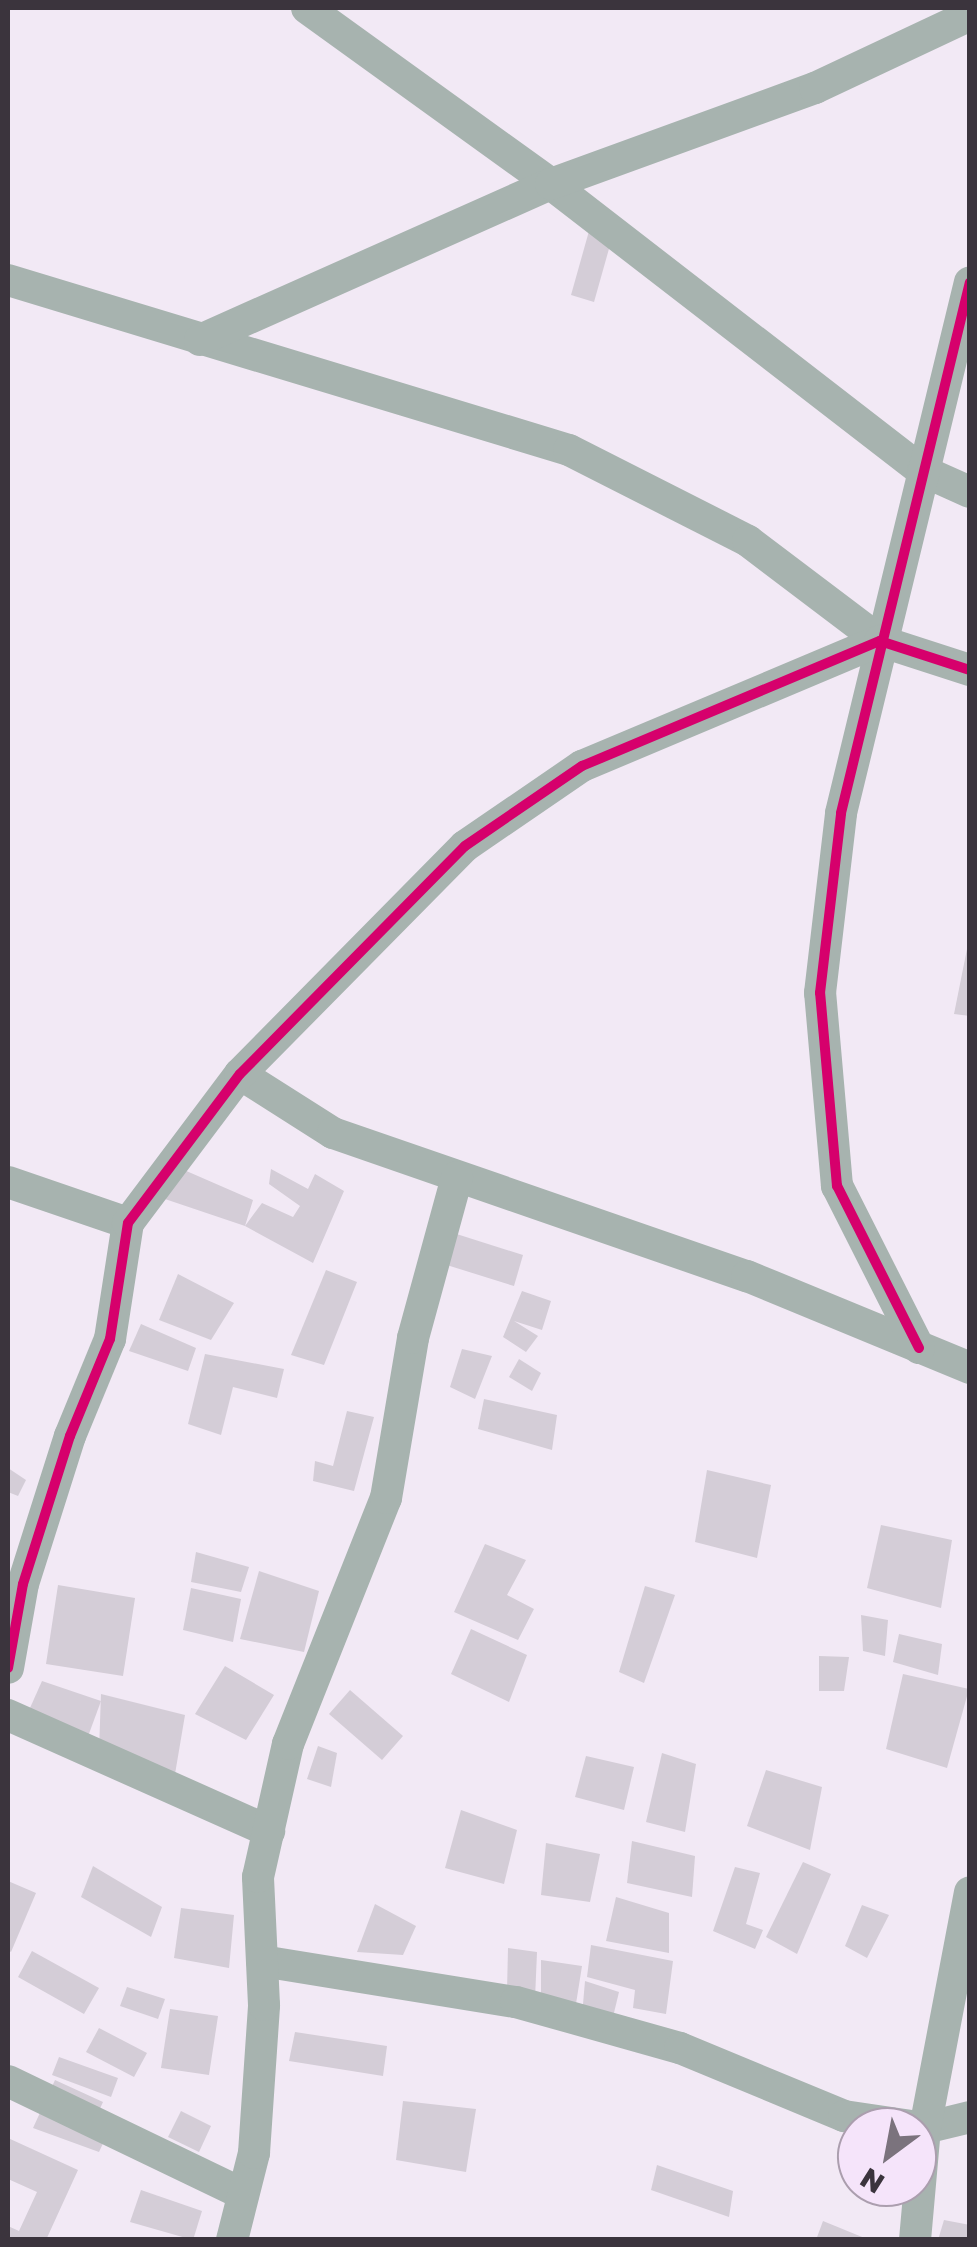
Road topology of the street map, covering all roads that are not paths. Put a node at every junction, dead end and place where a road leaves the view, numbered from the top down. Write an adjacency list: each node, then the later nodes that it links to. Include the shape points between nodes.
1 (307, 8): 3 (street)
2 (970, 15): 3 (street, via 815,88)
3 (550, 184): 6 (street); 7 (street)
4 (8, 280): 6 (street)
5 (970, 282): 7 (street)
6 (200, 340): 9 (street, via 569,450 748,541)
7 (922, 471): 8 (street); 9 (street)
8 (970, 492)
9 (880, 641): 10 (street); 11 (street, via 582,766 465,846); 15 (street, via 842,812 820,993 837,1186)
10 (970, 670)
11 (240, 1074): 12 (street, via 333,1132); 14 (street)
12 (457, 1177): 15 (street, via 748,1276); 19 (street, via 412,1338 386,1498 288,1744)
13 (8, 1182): 14 (street)
14 (128, 1223): 17 (street, via 110,1339 23,1584)
15 (919, 1348): 16 (street)
16 (970, 1368)
17 (8, 1668)
18 (8, 1714): 19 (street)
19 (269, 1831): 21 (street, via 258,1877)
20 (970, 1892): 23 (street)
21 (262, 1962): 24 (street, via 516,2002 680,2048); 27 (street, via 255,2135)
22 (8, 2081): 27 (street)
23 (929, 2107)
24 (837, 2113)
25 (970, 2117): 26 (street)
26 (937, 2125)
27 (244, 2194): 29 (street)
28 (918, 2207): 30 (street)
29 (232, 2240)
30 (915, 2240)

